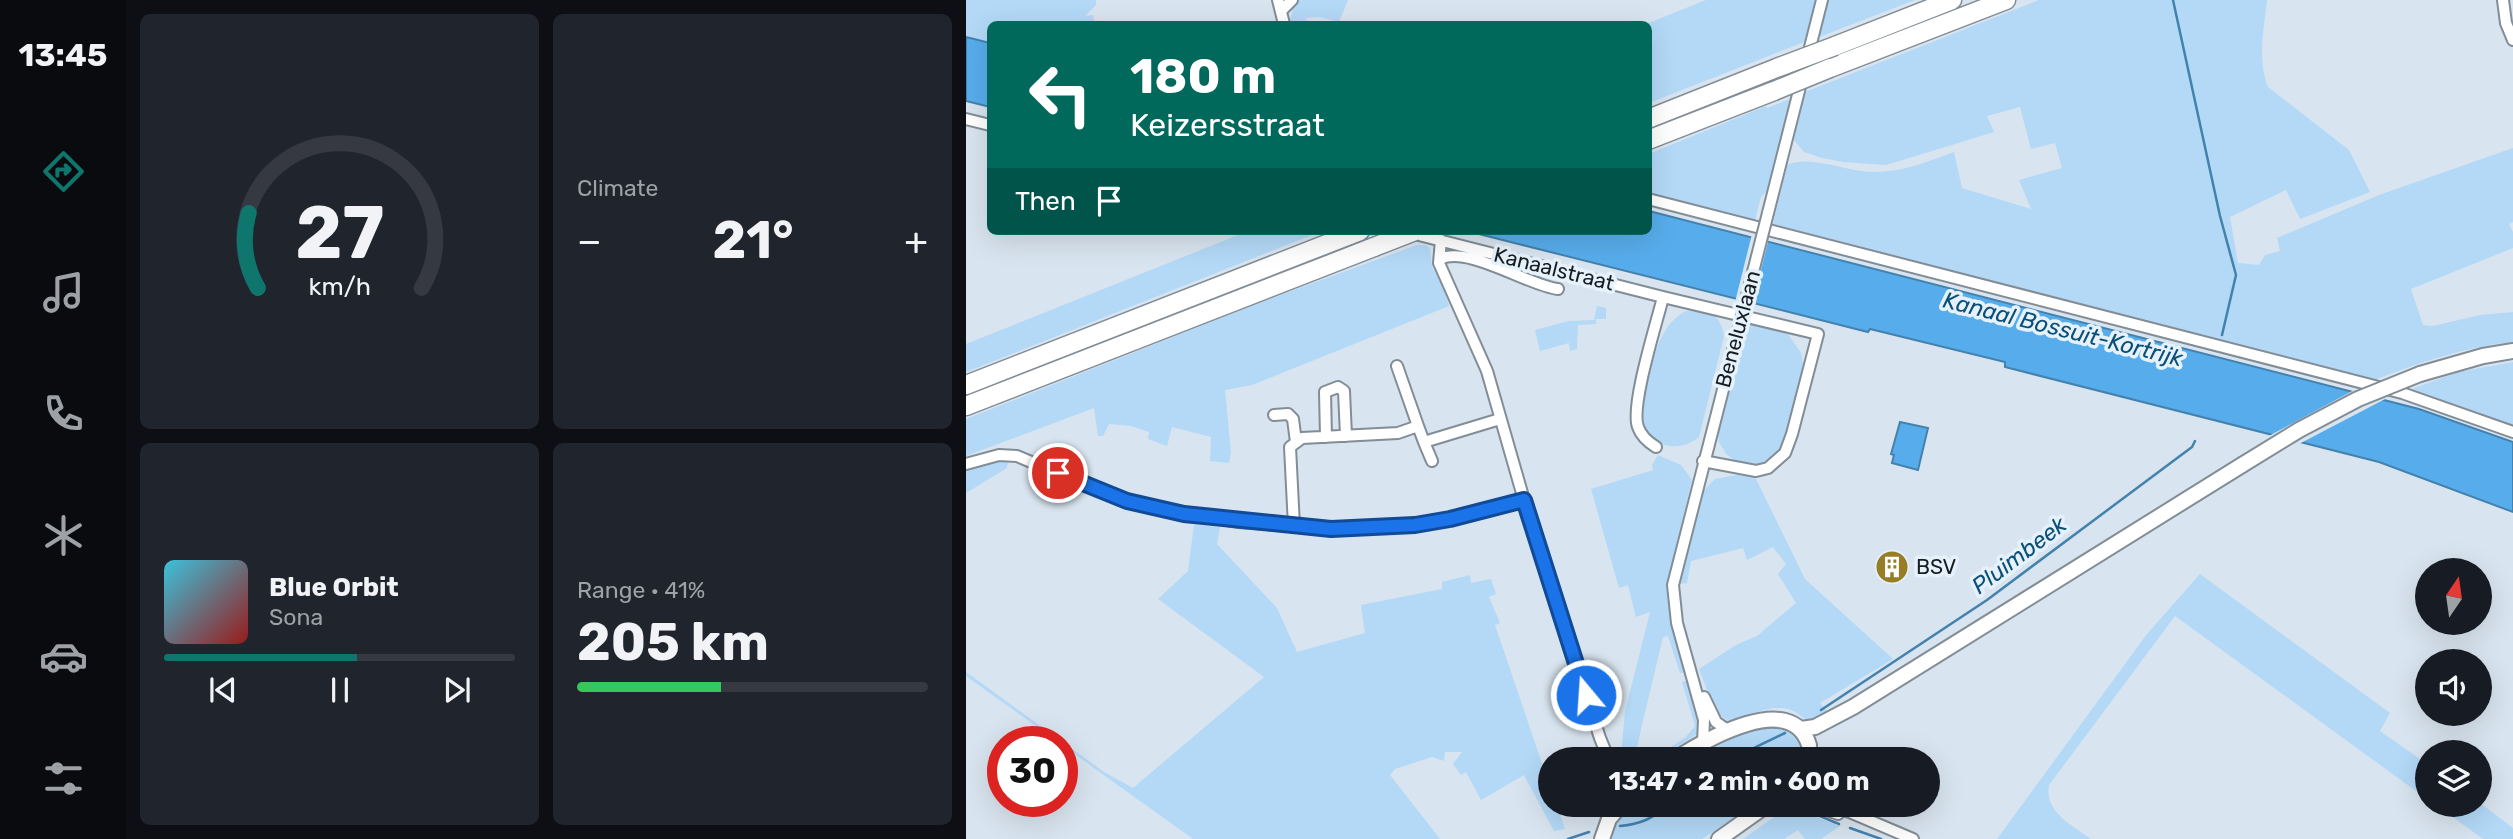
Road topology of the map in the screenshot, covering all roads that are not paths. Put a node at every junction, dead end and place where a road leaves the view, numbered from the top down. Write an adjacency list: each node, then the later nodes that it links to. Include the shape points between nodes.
1 (1292, 0): 6 (street)
2 (1822, 0): 34 (street, Beneluxlaan, bridge)
3 (1952, 0): 8 (highway, bridge)
4 (2006, 0): 11 (highway, bridge)
5 (2503, 0): 7 (street)
6 (1280, 5)
7 (2513, 40)
8 (1652, 117)
9 (966, 119): 10 (street)
10 (987, 124)
11 (1652, 138)
12 (1652, 200): 27 (street, via 2402,393)
13 (1349, 235): 22 (highway)
14 (1405, 235): 23 (highway, bridge)
15 (1421, 235): 16 (street, Kanaalstraat)
16 (1441, 240): 17 (street); 19 (street, Kanaalstraat)
17 (1440, 259): 18 (street, via 1474,259); 25 (street, via 1487,371)
18 (1558, 289)
19 (1663, 297): 32 (street, via 1638,397 1636,425); 34 (street, Kanaalstraat, via 1818,334 1785,453 1768,468 1756,471)
20 (2513, 351): 39 (main road, bridge, via 2420,374 2299,430)
21 (1398, 366): 26 (street)
22 (966, 386)
23 (966, 407)
24 (1274, 415): 30 (street, via 1288,414 1293,419)
25 (1500, 419): 31 (street); 36 (street)
26 (1419, 426): 28 (street, via 1398,433); 31 (street)
27 (2513, 432)
28 (1346, 436): 29 (street); 29 (street, via 1344,391 1338,387 1325,392)
29 (1326, 437): 30 (street)
30 (1296, 442): 37 (street, via 1290,447)
31 (1424, 442): 33 (street)
32 (1656, 447)
33 (1433, 461)
34 (1703, 461): 38 (street, Beneluxlaan, via 1673,585 1677,623)
35 (966, 464): 37 (street, via 999,454 1017,456 1140,504 1184,514)
36 (1524, 500): 37 (street, via 1415,525); 43 (street)
37 (1294, 526)
38 (1688, 659): 41 (street, Beneluxlaan, via 1713,717); 42 (street, Beneluxlaan, via 1704,720)
39 (1853, 707): 40 (main road, via 1815,727); 46 (main road, via 1818,733)
40 (1801, 729): 41 (main road, via 1779,719); 45 (main road)
41 (1729, 731): 42 (main road)
42 (1703, 742): 44 (main road)
43 (1604, 747)
44 (1695, 747)
45 (1806, 747)
46 (1811, 747)
47 (1610, 817): 52 (main road)
48 (1750, 817): 53 (main road)
49 (1852, 817): 51 (street)
50 (1861, 817): 51 (street)
51 (1885, 827): 54 (street)
52 (1602, 839)
53 (1719, 839)
54 (1913, 839)

